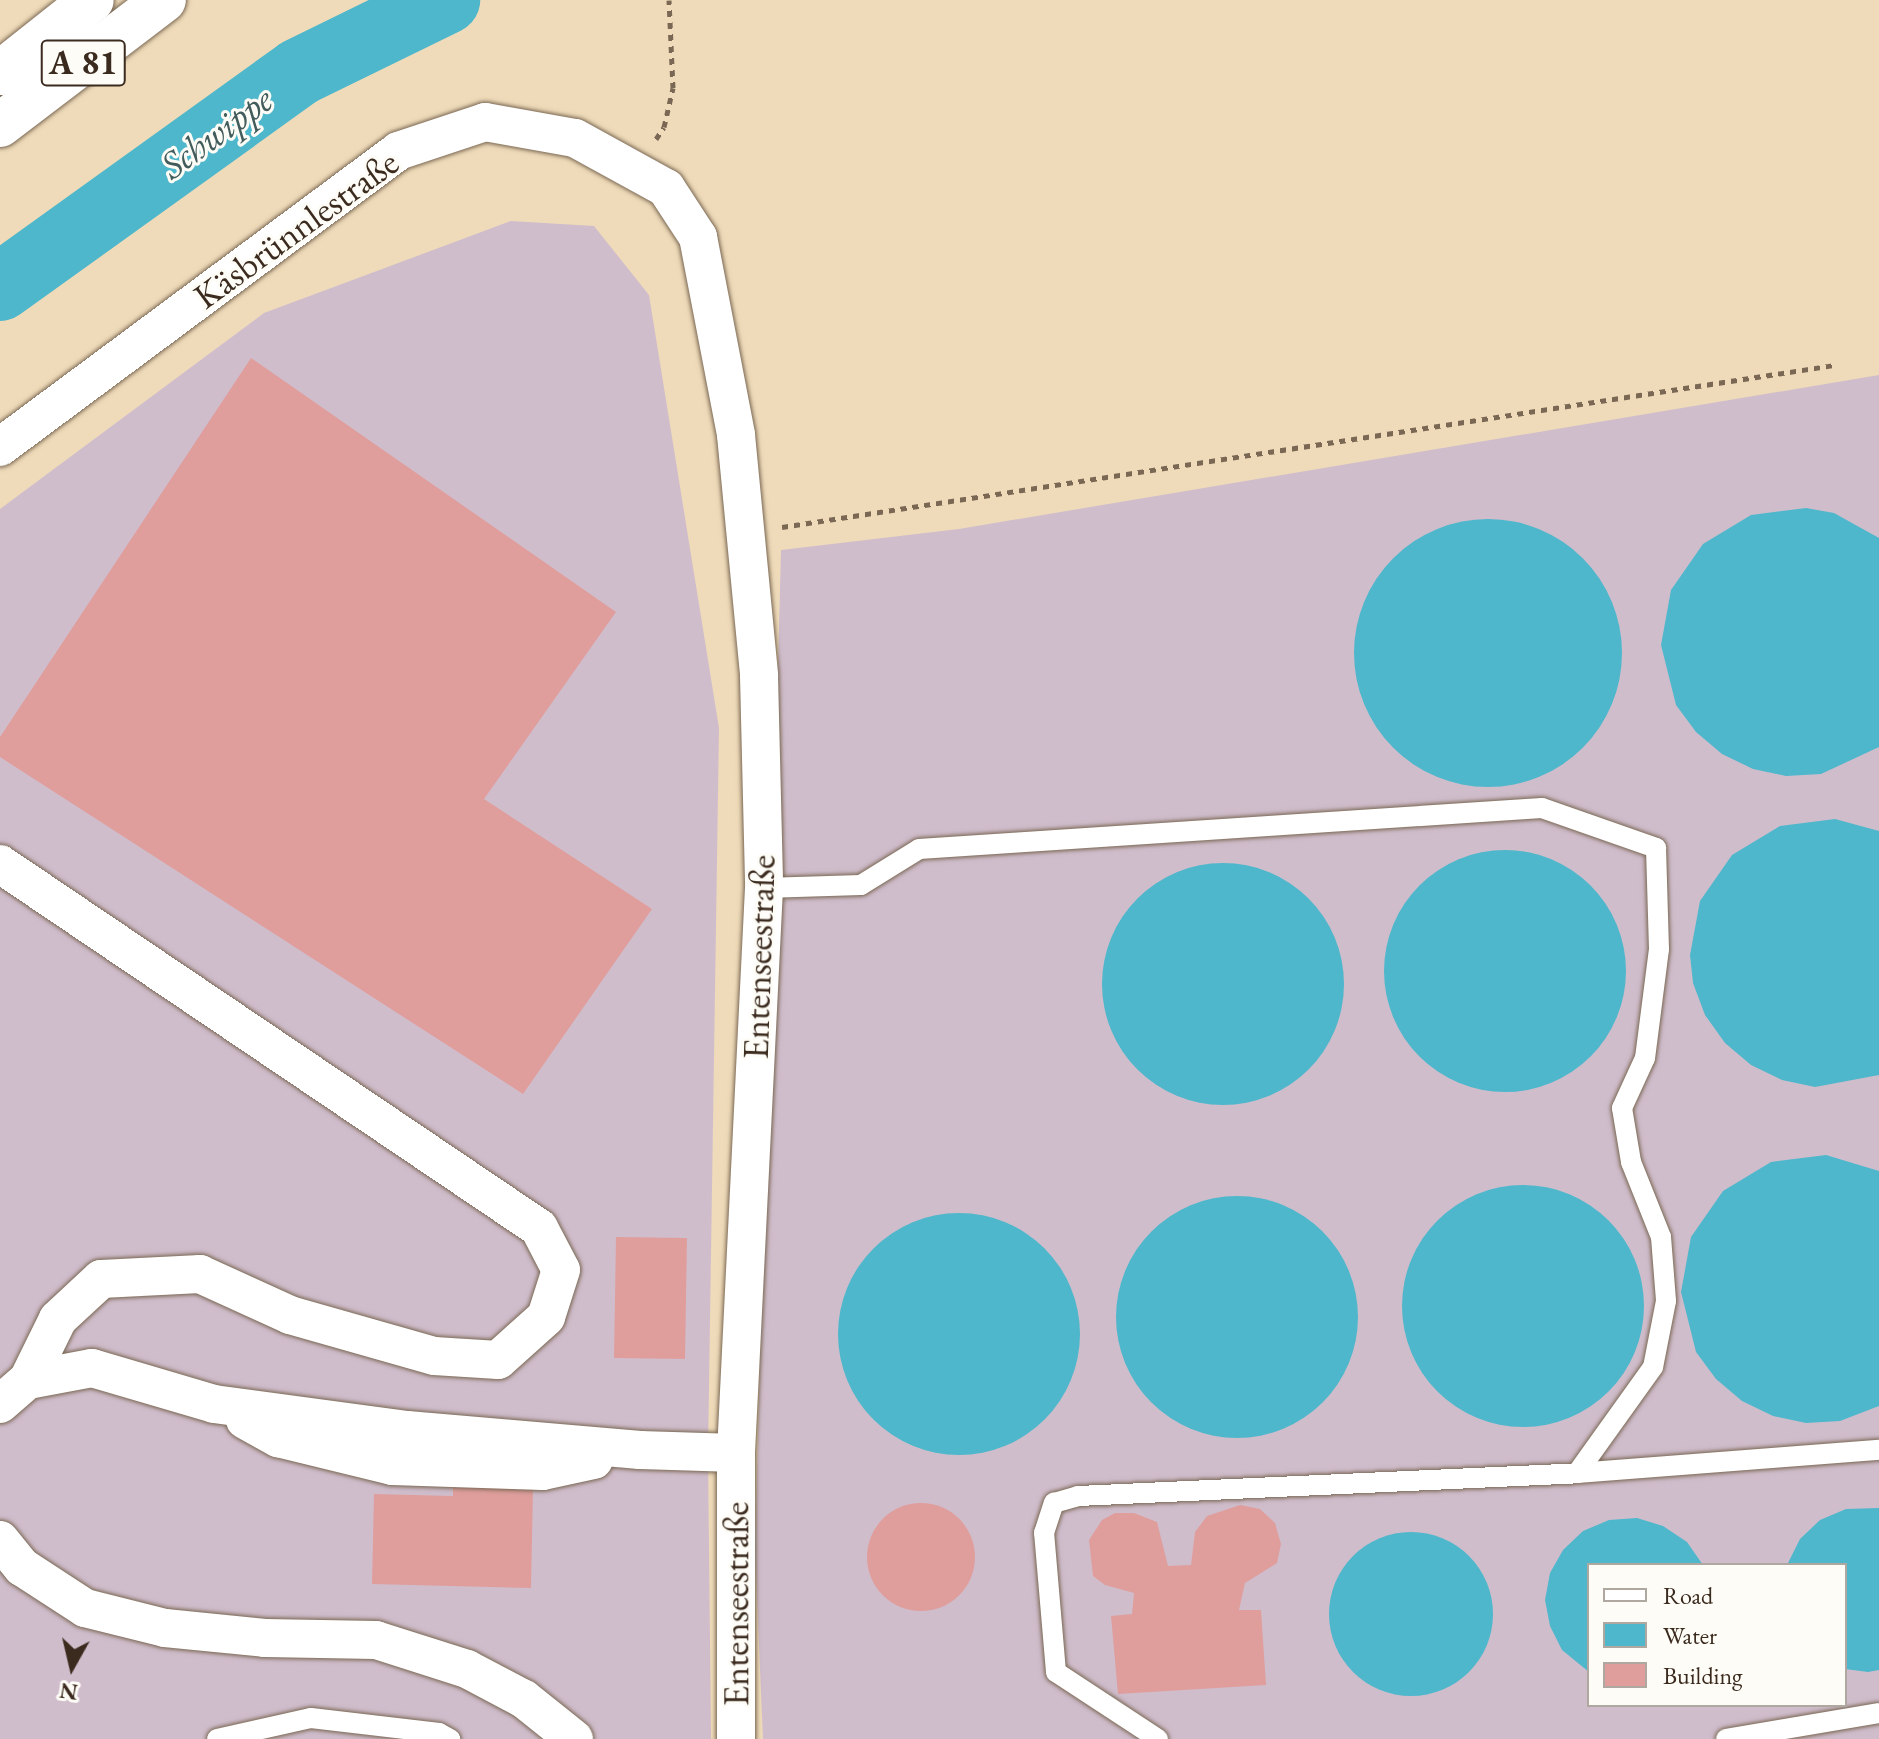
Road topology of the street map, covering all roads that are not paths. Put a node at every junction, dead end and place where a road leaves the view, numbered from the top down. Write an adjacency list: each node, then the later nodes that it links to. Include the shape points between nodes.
1 (92, 0): 3 (highway, A 81)
2 (164, 0): 4 (highway, A 81)
3 (0, 73)
4 (0, 125)
5 (666, 188): 6 (street, Käsbrünnlestraße, via 575,138 485,122 398,151); 8 (street, Entenseestraße, via 698,237 736,435 759,676)
6 (0, 447)
7 (0, 864): 9 (street, via 539,1228 561,1270 546,1317 498,1360 434,1356 376,1340 290,1315 200,1274 101,1279 58,1319)
8 (764, 888): 11 (street, Entenseestraße); 12 (lane, via 861,885 919,849 1542,808 1656,848 1659,949 1645,1058 1622,1108 1631,1162 1661,1237 1666,1301 1653,1367)
9 (14, 1392): 11 (street, via 92,1368 214,1404 278,1438 392,1466 543,1471 640,1450)
10 (1879, 1450): 12 (lane)
11 (722, 1452): 18 (street, Entenseestraße)
12 (1577, 1473): 19 (lane, via 1078,1496 1054,1503 1044,1533 1056,1672)
13 (0, 1540): 17 (street, via 22,1567 85,1608 165,1628 265,1638 376,1640 467,1669 524,1699)
14 (1879, 1713): 20 (lane)
15 (217, 1739): 16 (lane, via 311,1718 439,1733)
16 (450, 1739)
17 (574, 1739)
18 (736, 1739)
19 (1158, 1739)
20 (1726, 1739)

